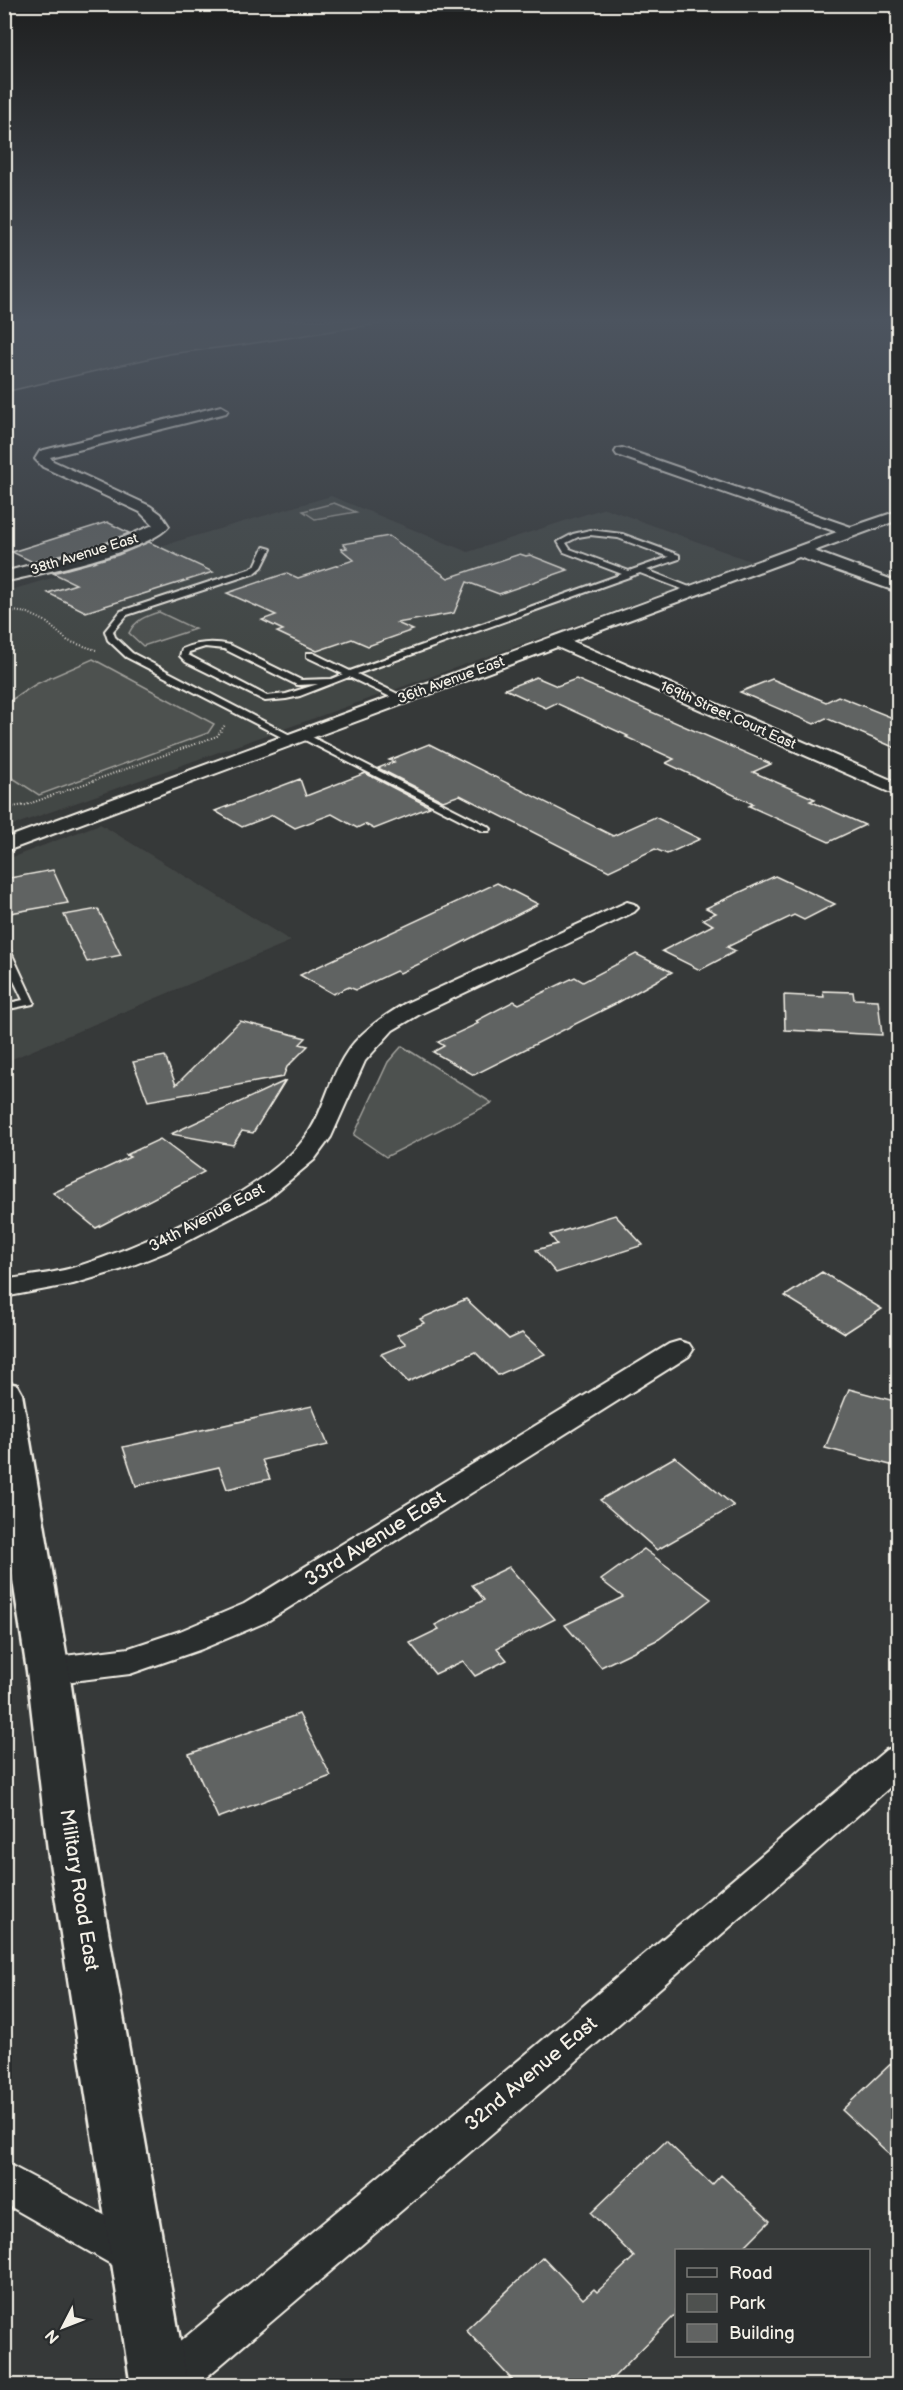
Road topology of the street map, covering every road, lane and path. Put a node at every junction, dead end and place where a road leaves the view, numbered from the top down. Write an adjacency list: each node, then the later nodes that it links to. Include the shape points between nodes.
1 (132, 432): 9 (street, 38th Avenue East, via 56,450 42,459 145,509 161,526 130,542)
2 (622, 452): 4 (street)
3 (898, 515): 4 (street, 36th Avenue East)
4 (850, 532): 6 (street, 36th Avenue East)
5 (267, 549): 20 (lane, via 252,571 124,614 109,631 129,655)
6 (798, 551): 10 (street); 11 (street, 36th Avenue East)
7 (640, 570): 8 (lane); 8 (lane, via 676,557 606,532 585,533 562,542 567,550); 11 (lane)
8 (629, 574): 16 (lane)
9 (4, 577)
10 (898, 587)
11 (693, 590): 13 (street, 36th Avenue East)
12 (4, 610): 14 (path, via 28,613 45,621 68,641)
13 (557, 641): 18 (street, 36th Avenue East); 21 (street, 169th Street Court East)
14 (99, 651)
15 (310, 655): 16 (lane)
16 (350, 674): 17 (lane); 18 (lane)
17 (331, 681): 17 (lane, via 300,683 216,645 185,651 184,656 265,698 286,698)
18 (401, 699): 20 (street, 36th Avenue East)
19 (226, 723): 22 (path, via 217,736 37,801)
20 (297, 737): 23 (lane); 24 (street, 36th Avenue East)
21 (898, 790)
22 (4, 808)
23 (486, 829)
24 (4, 846)
25 (627, 908): 28 (street, 34th Avenue East, via 385,1025 354,1059 322,1132 305,1155 257,1195 157,1246 114,1263 73,1276)
26 (4, 948): 27 (lane, via 29,1002)
27 (4, 1007)
28 (4, 1289)
29 (679, 1350): 31 (street, 33rd Avenue East, via 255,1613 130,1661)
30 (4, 1394): 31 (street, Military Road East)
31 (48, 1671): 34 (street, Military Road East, via 71,1850)
32 (898, 1761): 35 (street, 32nd Avenue East)
33 (4, 2181): 34 (street)
34 (138, 2256): 35 (street, Military Road East)
35 (161, 2385)

